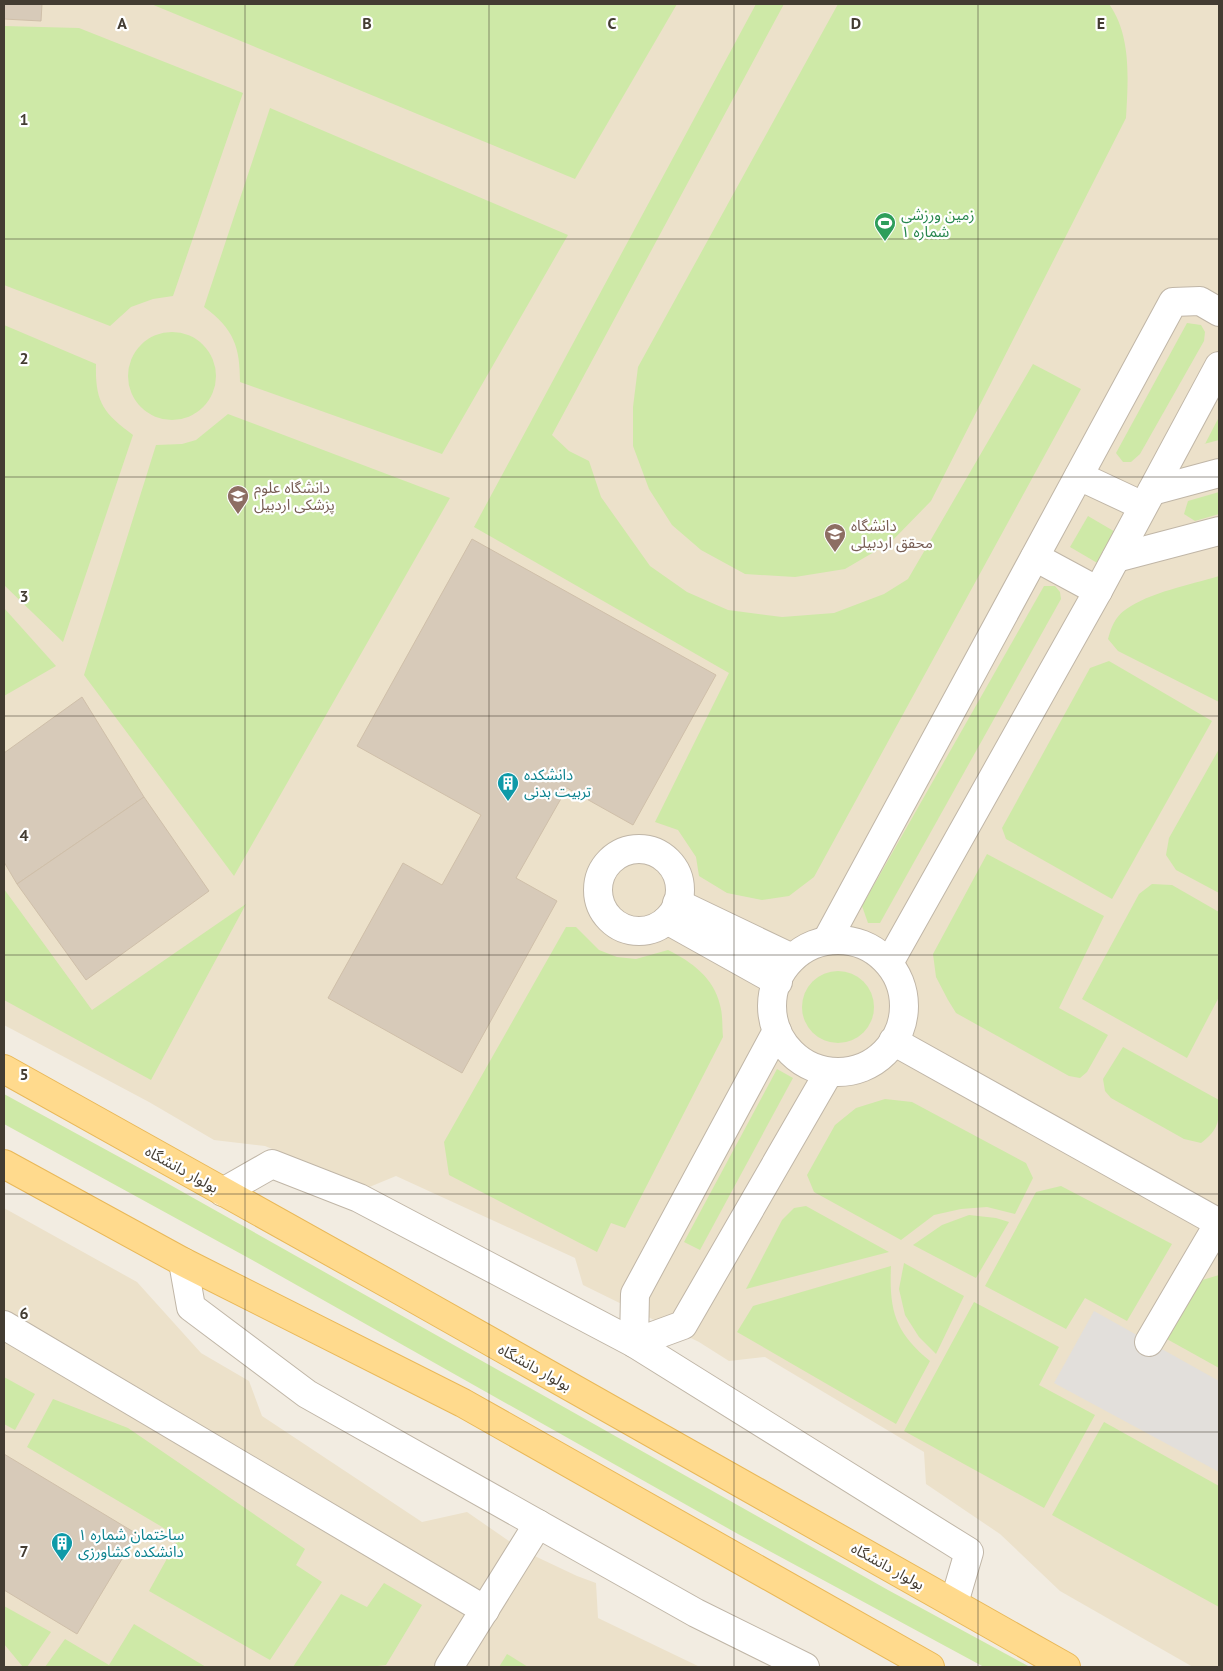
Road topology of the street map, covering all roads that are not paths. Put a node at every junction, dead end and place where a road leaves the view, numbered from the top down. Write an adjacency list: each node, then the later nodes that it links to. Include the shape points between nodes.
1 (1219, 312): 4 (street, via 1200,301 1173,302)
2 (1219, 366): 5 (street)
3 (1219, 473): 5 (street)
4 (1079, 476): 5 (street); 7 (street)
5 (1148, 498): 8 (street)
6 (1219, 531): 8 (street)
7 (1035, 557): 9 (street); 10 (street)
8 (1116, 558): 9 (street)
9 (1098, 591): 12 (street)
10 (827, 940): 11 (street); 12 (street, via 850,940 871,948)
11 (792, 958): 13 (street); 13 (street, via 672,911)
12 (888, 962): 15 (street, via 900,982 904,1005 901,1027)
13 (778, 982): 14 (street, via 772,1012)
14 (777, 1031): 17 (street, via 790,1051 807,1065); 24 (street, via 635,1294)
15 (893, 1041): 17 (street, via 873,1062 851,1071); 20 (street)
16 (4, 1069): 19 (main road, بولوار دانشگاه)
17 (829, 1072): 24 (street, via 683,1325)
18 (4, 1164): 21 (main road)
19 (223, 1192): 24 (street, via 272,1164 359,1198); 26 (main road, بولوار دانشگاه)
20 (1219, 1223): 23 (street)
21 (183, 1262): 25 (street, via 191,1307 307,1394); 28 (main road, via 463,1403)
22 (4, 1325): 27 (street)
23 (1149, 1342)
24 (634, 1343): 26 (street, via 969,1552)
25 (538, 1524): 27 (street); 30 (street, via 696,1613)
26 (954, 1603): 31 (main road, بولوار دانشگاه)
27 (485, 1610): 29 (street)
28 (926, 1666)
29 (449, 1667)
30 (805, 1667)
31 (1066, 1667)

